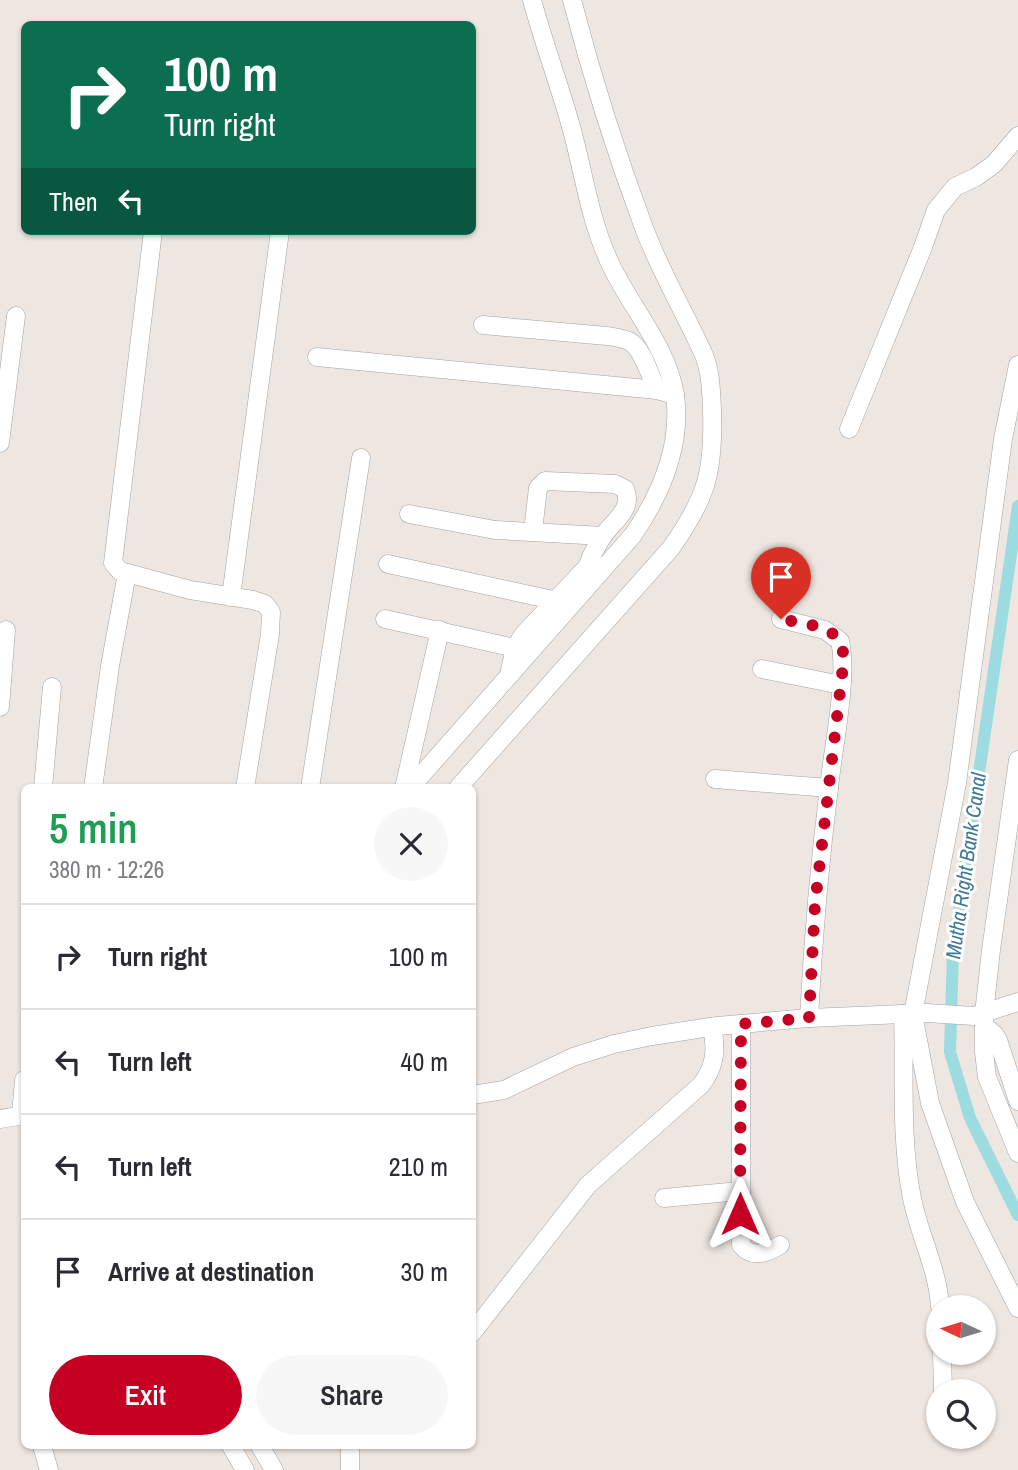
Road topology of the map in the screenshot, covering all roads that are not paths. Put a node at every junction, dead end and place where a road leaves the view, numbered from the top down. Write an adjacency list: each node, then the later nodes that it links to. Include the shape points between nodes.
1 (532, 0): 11 (street, via 609,261 665,362)
2 (572, 0): 42 (street, via 621,167 650,245 704,354 711,378 713,445 702,496 671,548)
3 (1018, 136): 12 (street, via 994,164 955,187 936,210)
4 (153, 235): 20 (street, via 113,557 115,567)
5 (279, 235): 22 (street)
6 (16, 316): 13 (street)
7 (482, 325): 10 (street, via 625,340 638,350)
8 (317, 357): 10 (street)
9 (1018, 365): 45 (street, via 1003,439 957,783)
10 (657, 390): 11 (street)
11 (675, 395): 21 (street, via 674,442 650,509)
12 (849, 429)
13 (0, 443)
14 (361, 458): 39 (street)
15 (409, 514): 16 (street, via 495,530)
16 (533, 531): 17 (street); 17 (street, via 538,488 545,481 622,486 627,505)
17 (603, 536): 19 (street)
18 (388, 564): 23 (street)
19 (587, 567): 21 (street); 23 (street)
20 (127, 573): 22 (street); 37 (street)
21 (584, 591): 30 (street)
22 (231, 597): 38 (street, via 265,604 272,617)
23 (553, 600): 28 (street)
24 (385, 619): 27 (street)
25 (781, 619): 31 (street, via 825,630 841,641)
26 (6, 630): 33 (street)
27 (440, 630): 28 (street); 40 (street)
28 (515, 648): 30 (street)
29 (762, 669): 31 (street)
30 (510, 674): 41 (street)
31 (841, 685): 43 (street)
32 (52, 687): 36 (street)
33 (0, 707)
34 (1018, 760): 47 (street)
35 (715, 779): 43 (street)
36 (43, 784)
37 (94, 784)
38 (246, 784)
39 (311, 784)
40 (405, 784)
41 (414, 784)
42 (462, 784)
43 (829, 788): 46 (street, via 815,904)
44 (1018, 1002): 47 (street)
45 (915, 1013): 46 (street); 47 (street); 58 (street, via 906,1137 912,1198); 59 (street, via 930,1103 965,1202)
46 (809, 1018): 48 (street)
47 (981, 1019): 51 (street, via 998,1040); 54 (street, via 987,1077)
48 (741, 1024): 49 (street); 55 (street)
49 (712, 1027): 50 (street, via 614,1044 504,1090); 60 (street, via 715,1054 701,1085 588,1185)
50 (476, 1094)
51 (1018, 1101)
52 (21, 1115): 53 (street)
53 (0, 1119)
54 (1018, 1153)
55 (740, 1191): 56 (street); 57 (street, via 744,1249 762,1253)
56 (664, 1198)
57 (780, 1245)
58 (939, 1295)
59 (1018, 1308)
60 (476, 1328)
61 (233, 1449): 64 (street)
62 (262, 1449): 65 (street)
63 (350, 1449): 66 (street)
64 (245, 1470)
65 (274, 1470)
66 (351, 1470)

